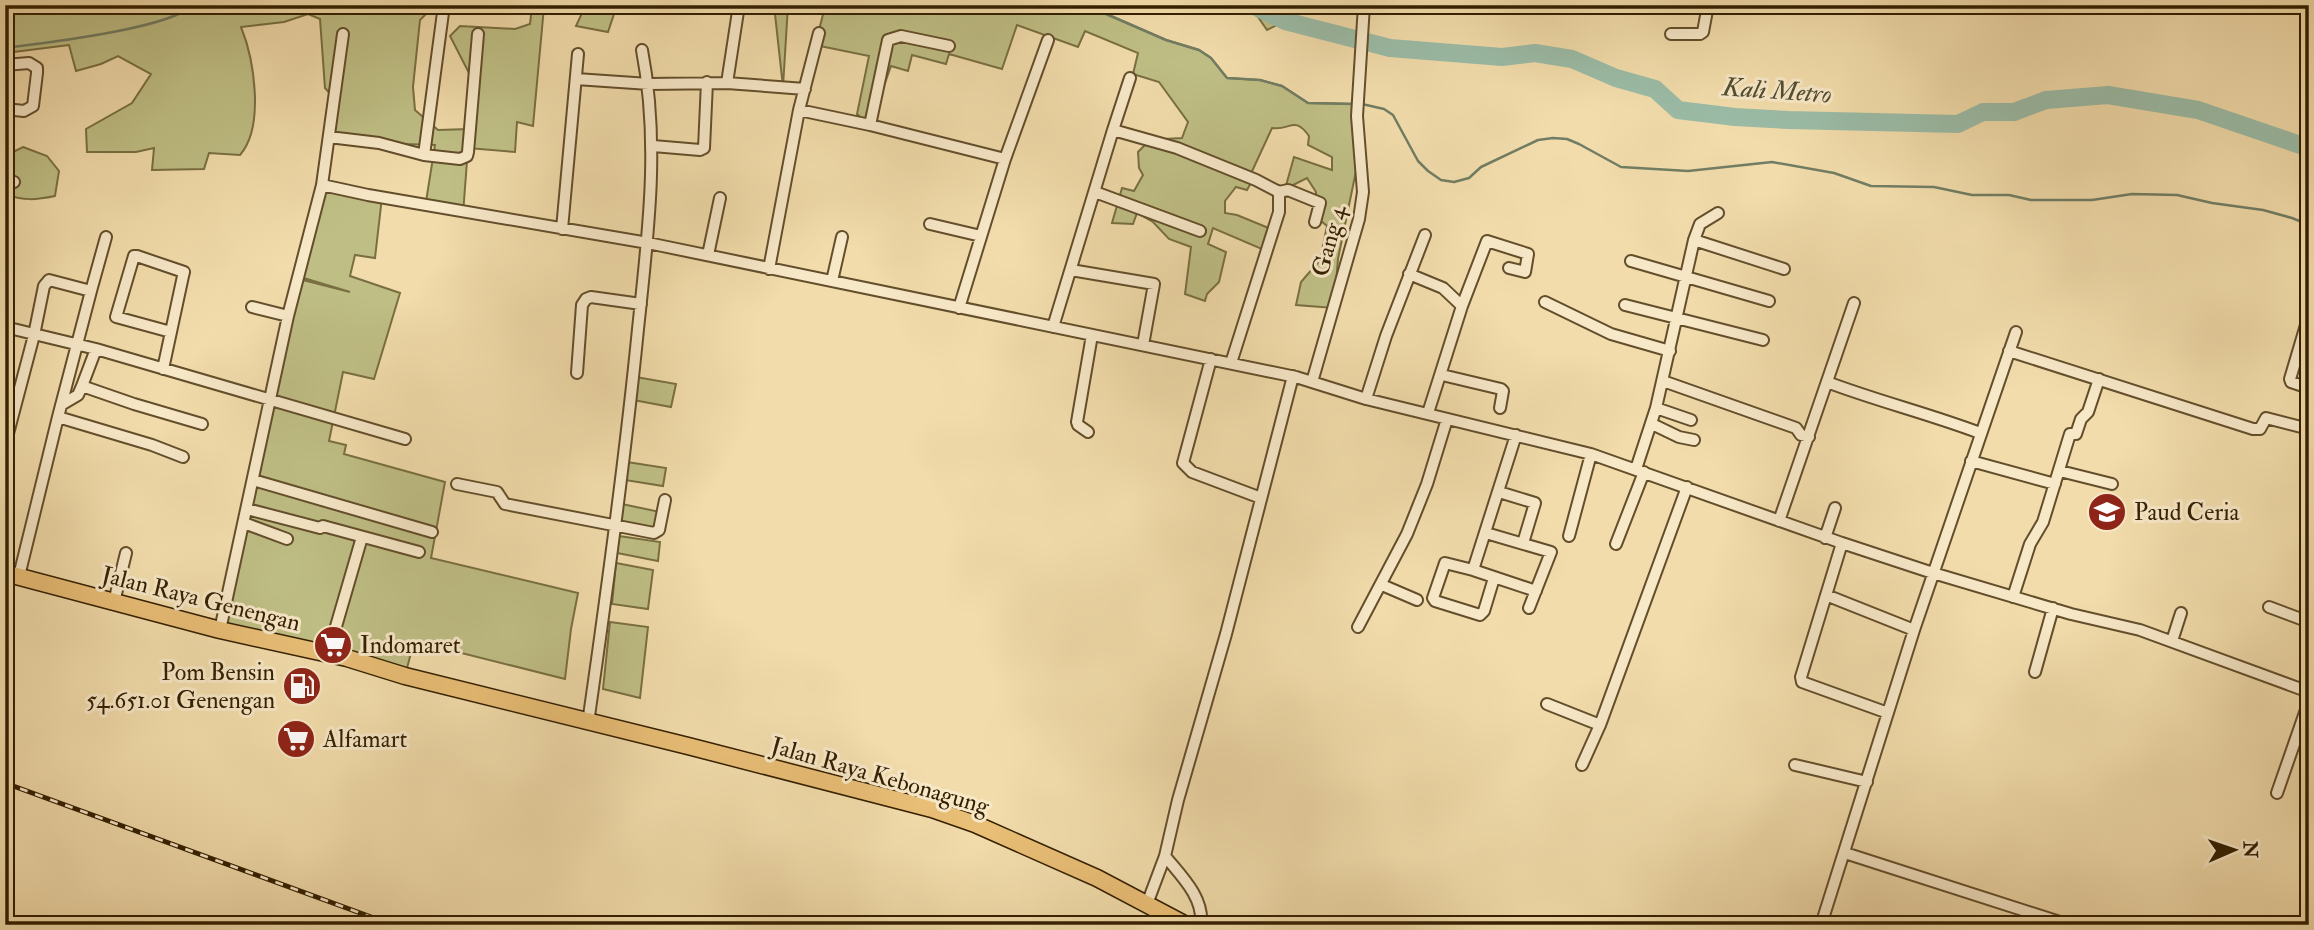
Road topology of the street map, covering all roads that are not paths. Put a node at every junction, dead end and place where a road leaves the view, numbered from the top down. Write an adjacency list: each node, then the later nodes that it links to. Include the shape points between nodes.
1 (444, 5): 26 (street)
2 (739, 5): 17 (street)
3 (1364, 5): 83 (street, Gang 4, via 1357,108 1363,192)
4 (1708, 5): 8 (street, via 1703,32)
5 (819, 33): 19 (street)
6 (343, 34): 24 (street)
7 (478, 34): 26 (street, via 467,156)
8 (1671, 34)
9 (1048, 40): 27 (street)
10 (949, 46): 22 (street, via 901,36 888,40)
11 (642, 50): 18 (street)
12 (578, 54): 15 (street)
13 (5, 65): 20 (street, via 29,63 37,73 33,106 24,111)
14 (1130, 78): 23 (street)
15 (576, 79): 18 (street); 35 (street)
16 (707, 82): 17 (street); 18 (street); 25 (street, via 704,148)
17 (727, 83): 19 (street)
18 (649, 84): 25 (street)
19 (805, 89): 21 (street)
20 (5, 109)
21 (799, 110): 22 (street); 46 (street)
22 (870, 125): 27 (street)
23 (1114, 130): 29 (street); 30 (street, via 1177,148)
24 (330, 137): 26 (street); 28 (street)
25 (653, 146): 42 (street)
26 (425, 155)
27 (1005, 159): 38 (street)
28 (322, 185): 35 (street); 61 (street)
29 (1095, 191): 36 (street); 48 (street)
30 (1279, 192): 33 (street, via 1288,190 1320,203); 77 (street, via 1279,212)
31 (720, 198): 43 (street)
32 (1718, 213): 41 (street, via 1700,224)
33 (1315, 222)
34 (930, 224): 38 (street)
35 (562, 229): 42 (street)
36 (1200, 231)
37 (1424, 235): 49 (street)
38 (981, 236): 60 (street)
39 (106, 237): 52 (street)
40 (842, 237): 51 (street)
41 (1694, 240): 47 (street); 50 (street)
42 (648, 243): 43 (street); 56 (street)
43 (708, 256): 46 (street)
44 (1632, 261): 50 (street)
45 (1509, 268): 58 (street, via 1525,272 1528,254 1487,241)
46 (769, 269): 51 (street)
47 (1784, 269)
48 (1071, 270): 65 (street); 72 (street, via 1154,284)
49 (1409, 274): 58 (street, via 1443,288); 88 (street)
50 (1685, 277): 53 (street); 62 (street)
51 (832, 281): 60 (street)
52 (92, 291): 68 (street, via 46,282); 71 (street)
53 (1769, 301)
54 (1545, 302): 74 (street, via 1611,334)
55 (1854, 303): 85 (street)
56 (641, 304): 79 (street, via 586,299); 124 (street)
57 (1625, 305): 62 (street)
58 (1462, 306): 80 (street)
59 (252, 307): 61 (street)
60 (959, 308): 65 (street)
61 (288, 316): 89 (street)
62 (1678, 318): 70 (street); 74 (street)
63 (2306, 325): 87 (street, via 2290,379)
64 (5, 327): 68 (street)
65 (1053, 327): 69 (street)
66 (171, 332): 66 (street, via 184,272 134,256 116,317); 78 (street)
67 (2016, 332): 75 (street)
68 (34, 335): 71 (street); 106 (street)
69 (1092, 335): 72 (street); 100 (street, via 1077,422)
70 (1763, 340)
71 (78, 345): 73 (street); 90 (street)
72 (1143, 345): 76 (street)
73 (96, 349): 78 (street); 86 (street)
74 (1670, 351): 84 (street)
75 (2009, 351): 82 (street); 101 (street)
76 (1211, 359): 77 (street); 118 (street, via 1184,465)
77 (1231, 363): 81 (street)
78 (163, 369): 89 (street)
79 (577, 373)
80 (1442, 375): 91 (street, via 1501,389); 93 (street)
81 (1295, 376): 83 (street); 118 (street)
82 (2099, 379): 99 (street, via 2253,429 2260,429 2265,418); 111 (street, via 2088,412 2076,434 2070,434)
83 (1310, 381): 88 (street)
84 (1663, 381): 92 (street); 103 (street, via 1796,428)
85 (1827, 382): 101 (street); 103 (street)
86 (82, 386): 90 (street, via 78,396); 97 (street)
87 (2309, 388)
88 (1366, 399): 93 (street)
89 (270, 401): 104 (street); 112 (street)
90 (61, 405): 94 (street)
91 (1500, 408)
92 (1656, 408): 96 (street); 98 (street)
93 (1428, 413): 95 (street)
94 (58, 417): 108 (street); 138 (street)
95 (1447, 419): 102 (street); 140 (street, via 1416,512)
96 (1691, 420)
97 (202, 424)
98 (1651, 424): 105 (street); 110 (street)
99 (2309, 429)
100 (1088, 432)
101 (1980, 433): 109 (street)
102 (1516, 435): 107 (street); 117 (street)
103 (1809, 437): 122 (street)
104 (405, 439)
105 (1694, 440)
106 (5, 444)
107 (1591, 454): 110 (street); 127 (street)
108 (183, 457)
109 (1971, 461): 114 (street); 137 (street)
110 (1640, 470): 116 (street); 133 (street)
111 (2060, 471): 114 (street); 115 (street)
112 (253, 480): 121 (street); 125 (street)
113 (457, 484): 124 (street, via 497,492 505,504)
114 (2055, 484): 143 (street)
115 (2112, 484)
116 (1687, 487): 122 (street); 162 (street)
117 (1499, 492): 126 (street); 131 (street, via 1535,503)
118 (1261, 498): 168 (street)
119 (665, 500): 124 (street, via 657,533)
120 (1835, 508): 129 (street)
121 (247, 509): 123 (street); 128 (street)
122 (1779, 521): 129 (street)
123 (244, 523): 130 (street); 152 (street)
124 (617, 526): 161 (street)
125 (432, 532)
126 (1486, 533): 131 (street); 136 (street)
127 (1569, 536)
128 (362, 537): 134 (street); 155 (street)
129 (1825, 537): 132 (street)
130 (287, 539)
131 (1523, 543): 141 (street, via 1551,552)
132 (1842, 543): 137 (street); 142 (street)
133 (1616, 544)
134 (419, 552)
135 (126, 553): 145 (street)
136 (1473, 570): 139 (street); 139 (street, via 1445,563 1434,600 1482,614)
137 (1933, 573): 143 (street); 153 (street)
138 (12, 575): 145 (highway, Jalan Raya Genengan)
139 (1494, 578): 141 (street)
140 (1382, 585): 144 (street); 151 (street)
141 (1536, 591): 147 (street)
142 (1826, 595): 153 (street); 160 (street, via 1802,682)
143 (2013, 597): 148 (street)
144 (1417, 600)
145 (114, 601): 152 (highway, Jalan Raya Genengan)
146 (2269, 607): 150 (street)
147 (1529, 608)
148 (2053, 608): 154 (street); 156 (street)
149 (2181, 613): 154 (street)
150 (2309, 622)
151 (1358, 627)
152 (220, 630): 155 (highway, Jalan Raya Genengan)
153 (1914, 630): 160 (street)
154 (2172, 641): 157 (street)
155 (328, 654): 161 (highway, Jalan Raya Genengan)
156 (2035, 672)
157 (2309, 692)
158 (2309, 701): 166 (street)
159 (1547, 704): 162 (street)
160 (1888, 713): 165 (street)
161 (588, 723): 169 (highway, Jalan Raya Kebonagung, via 932,809 1011,839)
162 (1600, 726): 163 (street)
163 (1582, 765)
164 (1795, 765): 165 (street)
165 (1867, 782): 167 (street)
166 (2277, 793)
167 (1845, 853): 172 (street); 173 (street)
168 (1165, 856): 169 (street); 171 (street, via 1199,902)
169 (1147, 904): 170 (highway, Jalan Raya Kebonagung)
170 (1186, 925)
171 (1201, 925)
172 (1821, 925)
173 (2069, 925)

